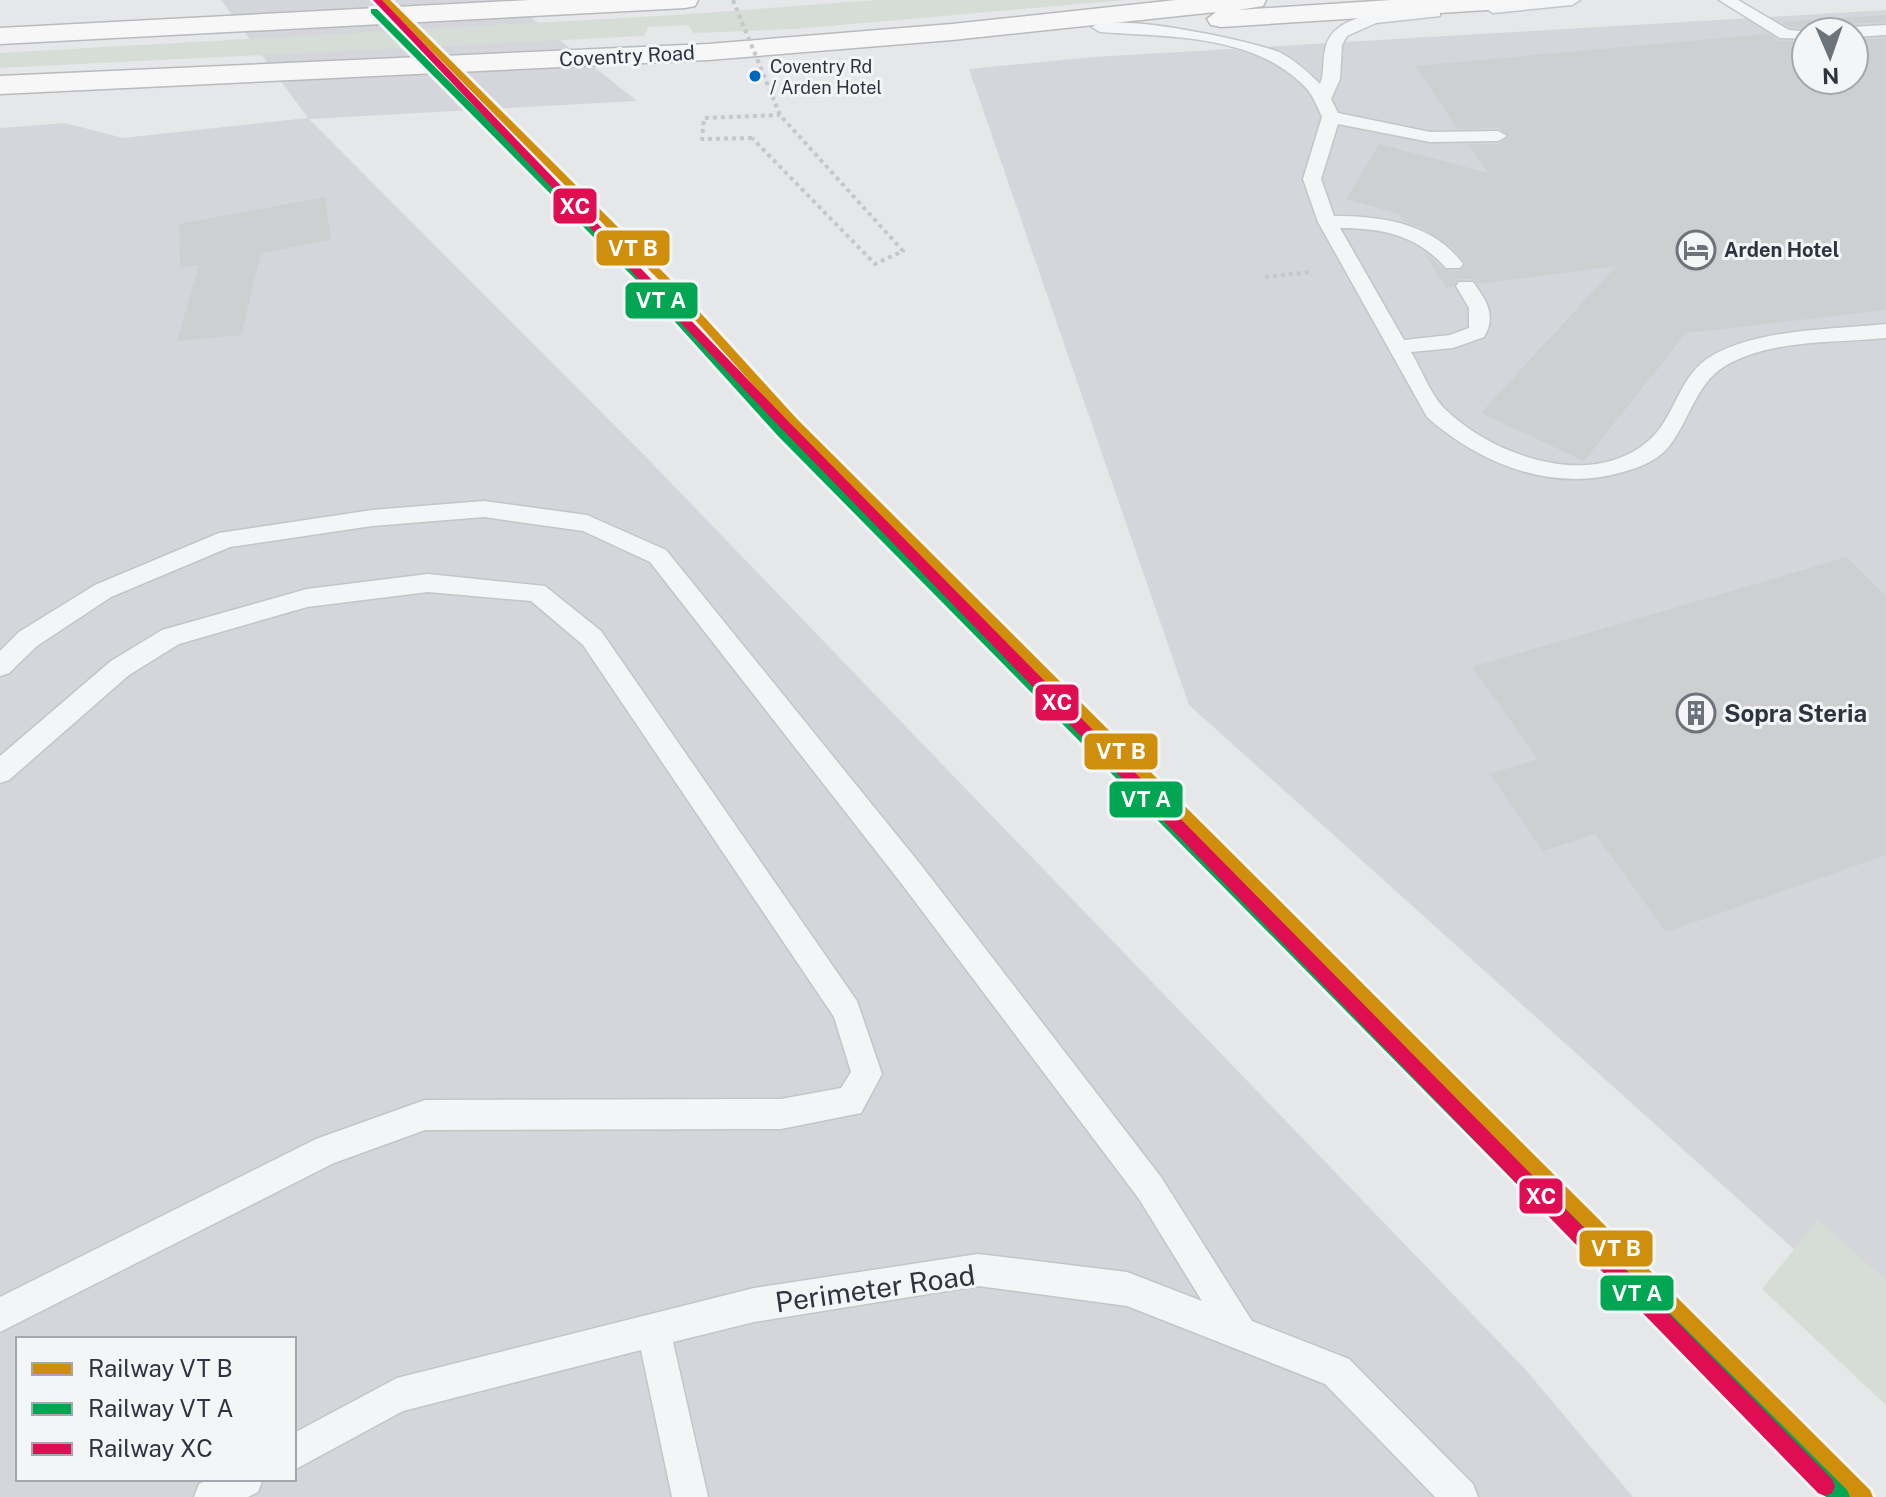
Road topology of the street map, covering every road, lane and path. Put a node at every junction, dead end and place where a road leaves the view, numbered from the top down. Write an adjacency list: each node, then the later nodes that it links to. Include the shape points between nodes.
1 (249, 0): 9 (highway)
2 (685, 0): 8 (highway)
3 (733, 0): 16 (path, bridge)
4 (1253, 0): 11 (highway, Coventry Road)
5 (1518, 0): 10 (highway)
6 (1572, 0): 15 (lane, via 1366,19 1341,33 1334,45)
7 (1727, 0): 12 (lane)
8 (618, 2): 13 (highway)
9 (0, 14)
10 (1100, 27): 11 (highway); 15 (lane, via 1252,48 1292,67 1316,89)
11 (952, 32): 14 (highway, Coventry Road, via 723,51)
12 (1790, 35)
13 (0, 36)
14 (0, 85)
15 (1326, 108): 17 (lane, via 1430,137); 18 (lane, via 1312,179)
16 (780, 115): 16 (path, bridge, via 903,251 875,264 752,138 702,139 704,118)
17 (1498, 136)
18 (1327, 222): 19 (lane, via 1402,229 1427,239); 24 (lane)
19 (1453, 264)
20 (1321, 270): 21 (path)
21 (1265, 277)
22 (1466, 286): 24 (lane, via 1481,309 1483,321 1477,332 1453,341)
23 (1886, 331): 24 (lane, via 1732,353 1702,374 1665,436 1645,456 1622,466 1584,471 1513,461 1457,434 1427,400)
24 (1399, 347)
25 (0, 639): 26 (lane)
26 (28, 639): 27 (lane); 31 (lane, via 103,591 227,539 372,518 484,509 587,523 658,556 911,874 1150,1188)
27 (0, 666)
28 (0, 772): 29 (lane, via 120,668 171,637 322,596 428,583 537,592 592,638 847,1011 867,1074 850,1102 781,1114 425,1115 327,1150)
29 (0, 1315)
30 (654, 1331): 31 (lane, Perimeter Road, via 754,1305 978,1270 1127,1289); 32 (lane, Perimeter Road, via 397,1395); 35 (lane)
31 (1241, 1334): 36 (lane, Perimeter Road, via 1337,1371)
32 (296, 1451)
33 (241, 1481): 34 (lane)
34 (212, 1497)
35 (690, 1497)
36 (1460, 1497)

